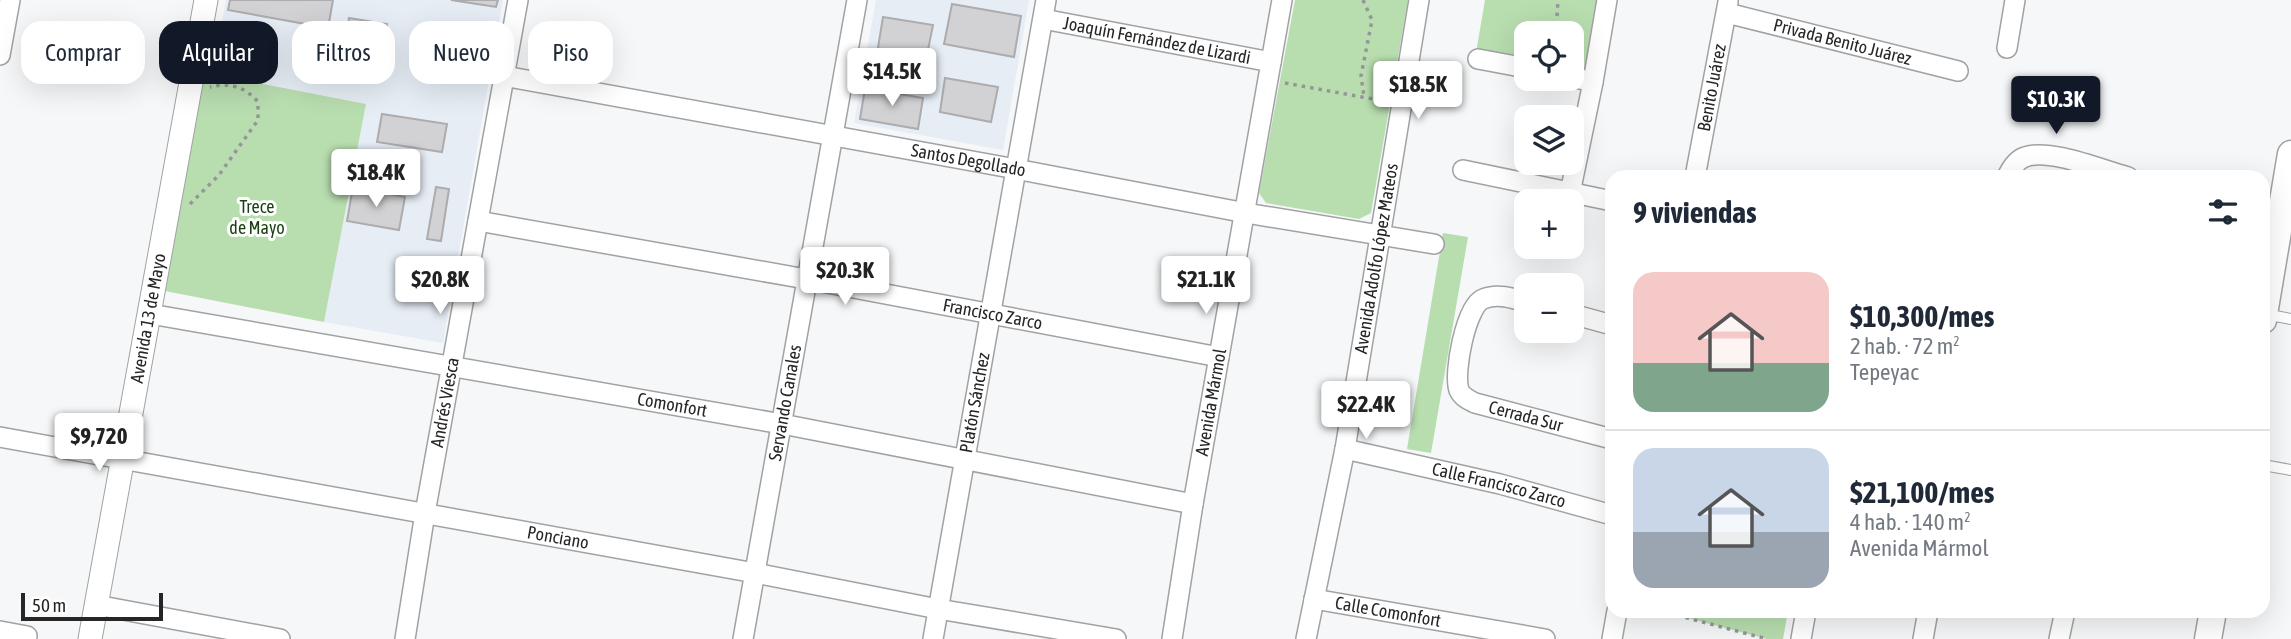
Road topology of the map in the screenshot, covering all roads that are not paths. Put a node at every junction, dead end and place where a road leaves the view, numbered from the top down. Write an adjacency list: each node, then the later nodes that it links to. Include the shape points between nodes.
1 (10, 0): 13 (street)
2 (206, 0): 42 (street, Avenida 13 de Mayo)
3 (518, 0): 11 (street, Andrés Viesca)
4 (857, 0): 22 (street, Servando Canales)
5 (1282, 0): 16 (street, Avenida Mármol)
6 (1419, 0): 36 (street, Avenida Adolfo López Mateos)
7 (1607, 0): 20 (street)
8 (2015, 0): 12 (street)
9 (1728, 6): 17 (street, Privada Benito Juárez); 26 (street, Benito Juárez)
10 (1045, 9): 16 (street, Joaquín Fernández de Lizardi); 24 (street, Platón Sánchez)
11 (514, 22)
12 (2007, 48)
13 (0, 55)
14 (1478, 59): 15 (street)
15 (1514, 66)
16 (1270, 71): 33 (street, Avenida Mármol)
17 (1958, 71)
18 (514, 78): 22 (street, Santos Degollado)
19 (1584, 80): 20 (street)
20 (1593, 82): 30 (street)
21 (503, 84): 35 (street, Andrés Viesca)
22 (832, 135): 24 (street, Santos Degollado); 39 (street, Servando Canales)
23 (2291, 154): 34 (main road)
24 (1016, 169): 33 (street, Santos Degollado); 41 (street, Platón Sánchez)
25 (1463, 170): 29 (street)
26 (1703, 170)
27 (2011, 170): 28 (street, via 2022,158 2049,155)
28 (2103, 170)
29 (1551, 189)
30 (1571, 189)
31 (1584, 196): 32 (street)
32 (1605, 200)
33 (1246, 213): 36 (street, Santos Degollado); 47 (street, Avenida Mármol)
34 (2272, 214): 37 (main road)
35 (478, 222): 39 (street, Francisco Zarco); 48 (street, Andrés Viesca)
36 (1379, 235): 38 (street, Santos Degollado); 52 (street, Avenida Adolfo López Mateos)
37 (2270, 237)
38 (1434, 244)
39 (806, 279): 41 (street, Francisco Zarco); 49 (street, Servando Canales)
40 (1514, 298): 51 (street, Cerrada Sur, via 1495,296 1473,306 1457,376 1460,391 1475,403)
41 (990, 313): 47 (street, Francisco Zarco); 54 (street, Platón Sánchez)
42 (150, 314): 48 (street, Comonfort); 53 (street, Avenida 13 de Mayo)
43 (1584, 317): 46 (street)
44 (2270, 318): 45 (lane)
45 (2291, 320)
46 (1605, 323)
47 (1219, 357): 57 (street, Avenida Mármol)
48 (452, 366): 49 (street, Comonfort); 58 (street, Andrés Viesca)
49 (782, 424): 54 (street, Comonfort); 60 (street, Servando Canales)
50 (0, 437): 53 (street, Ponciano)
51 (1605, 437)
52 (1345, 449): 59 (street, Calle Francisco Zarco); 61 (street, Avenida Adolfo López Mateos)
53 (124, 458): 58 (street, Ponciano); 62 (street, Avenida 13 de Mayo)
54 (965, 459): 57 (street, Comonfort); 63 (street, Platón Sánchez)
55 (2270, 466): 56 (lane)
56 (2291, 470)
57 (1193, 504): 77 (street, Avenida Mármol)
58 (425, 513): 60 (street, Ponciano); 73 (street, Andrés Viesca)
59 (1605, 513)
60 (755, 573): 63 (street, Ponciano); 74 (street, Servando Canales)
61 (1314, 599): 78 (street, Avenida Adolfo López Mateos); 79 (street, Calle Comonfort)
62 (96, 605): 71 (street, Avenida 13 de Mayo); 72 (street)
63 (938, 609): 75 (street, Platón Sánchez); 76 (street, Ponciano)
64 (1616, 618): 80 (street)
65 (1805, 618): 81 (street)
66 (1927, 618): 82 (street)
67 (2063, 618): 83 (street)
68 (2212, 618): 84 (main road)
69 (0, 631): 70 (street)
70 (27, 636)
71 (90, 639)
72 (280, 639)
73 (405, 639)
74 (743, 639)
75 (933, 639)
76 (1116, 639)
77 (1172, 639)
78 (1306, 639)
79 (1545, 639)
80 (1612, 639)
81 (1801, 639)
82 (1923, 639)
83 (2059, 639)
84 (2208, 639)

